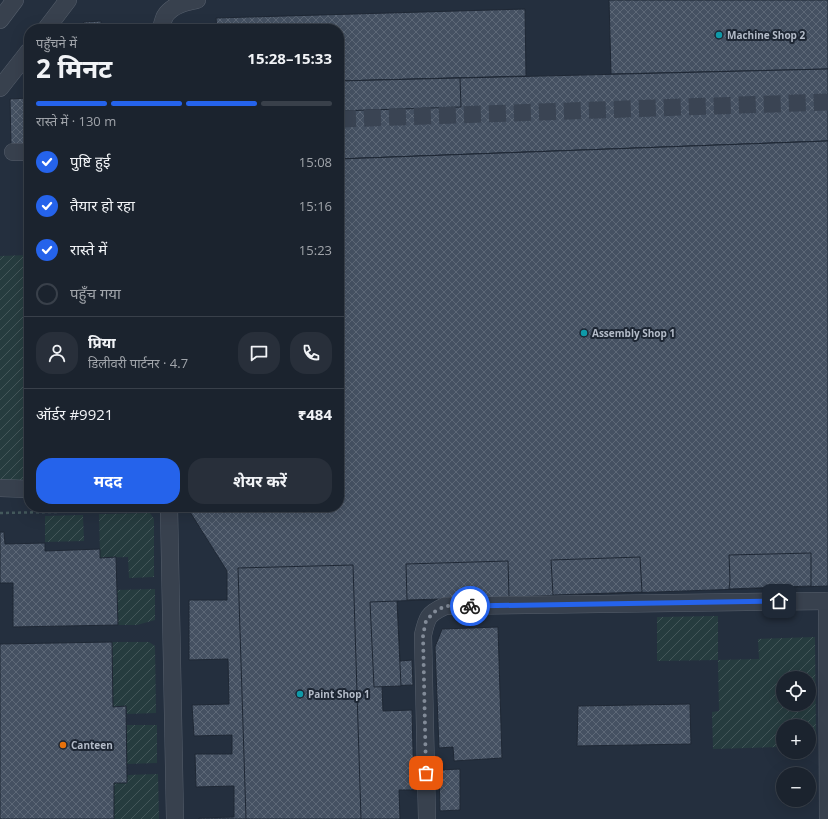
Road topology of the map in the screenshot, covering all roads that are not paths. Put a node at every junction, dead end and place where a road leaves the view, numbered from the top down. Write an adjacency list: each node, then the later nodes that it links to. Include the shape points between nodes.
1 (15, 0): 4 (lane)
2 (68, 0): 5 (lane)
3 (197, 0): 6 (lane, via 182,3 170,11)
4 (0, 20)
5 (50, 24)
6 (163, 24)
7 (24, 58): 8 (lane)
8 (0, 88)
9 (0, 488): 10 (lane)
10 (24, 489)
11 (162, 512): 13 (lane)
12 (827, 601): 14 (lane, via 445,606 434,612 426,621 423,635); 15 (lane)
13 (175, 819)
14 (427, 819)
15 (828, 819)

